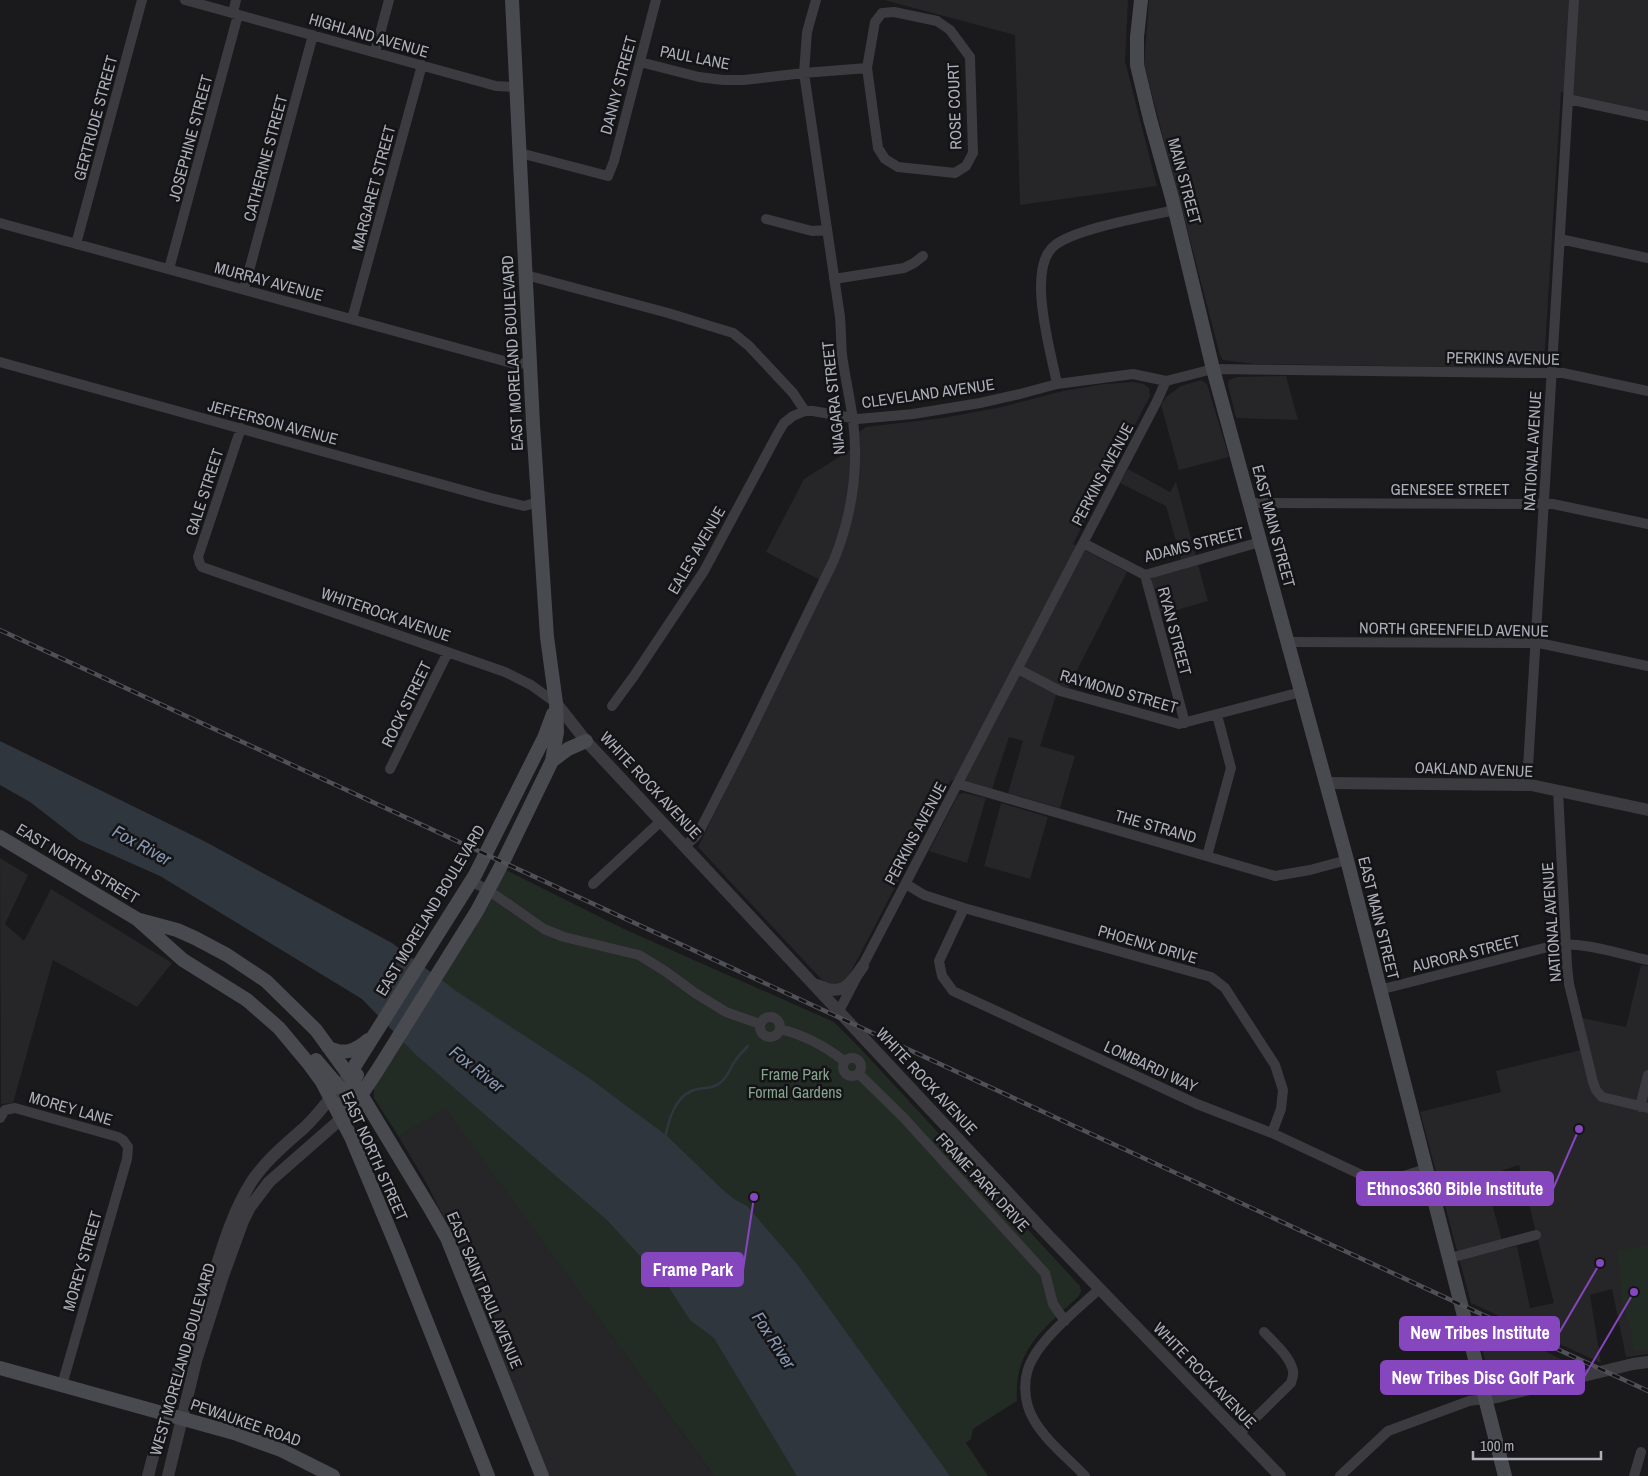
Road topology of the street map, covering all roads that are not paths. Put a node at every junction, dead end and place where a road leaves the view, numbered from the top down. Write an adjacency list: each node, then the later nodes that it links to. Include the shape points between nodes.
1 (142, 0): 26 (street, GERTRUDE STREET)
2 (185, 0): 10 (street, HIGHLAND AVENUE)
3 (236, 0): 10 (street, JOSEPHINE STREET)
4 (389, 0): 12 (street)
5 (512, 0): 17 (main road, EAST MORELAND BOULEVARD)
6 (656, 0): 13 (street, DANNY STREET)
7 (816, 0): 16 (street, NIAGARA STREET, via 807,32)
8 (1141, 0): 21 (main road, MAIN STREET, via 1137,65)
9 (1574, 0): 18 (street, NATIONAL AVENUE)
10 (235, 14): 11 (street, HIGHLAND AVENUE); 29 (street, JOSEPHINE STREET)
11 (313, 35): 12 (street, HIGHLAND AVENUE); 32 (street, CATHERINE STREET)
12 (375, 52): 14 (street, HIGHLAND AVENUE)
13 (640, 62): 16 (street, PAUL LANE, via 723,80); 20 (street, DANNY STREET, via 608,176)
14 (422, 66): 17 (street, HIGHLAND AVENUE, via 496,86); 33 (street, MARGARET STREET)
15 (867, 68): 15 (street, ROSE COURT, via 878,148 885,159 898,167 955,173 966,166 972,153 970,57 950,30 937,22 894,12 882,13 875,22); 16 (street)
16 (804, 73): 24 (street, NIAGARA STREET)
17 (516, 87): 20 (main road, EAST MORELAND BOULEVARD)
18 (1568, 100): 19 (street); 25 (street, NATIONAL AVENUE)
19 (1648, 116)
20 (520, 153): 30 (main road, EAST MORELAND BOULEVARD)
21 (1175, 210): 36 (main road, MAIN STREET); 39 (street, via 1067,239 1054,246 1046,257 1040,289)
22 (766, 219): 24 (street, via 812,230)
23 (0, 222): 26 (street, MURRAY AVENUE)
24 (827, 230): 31 (street, NIAGARA STREET)
25 (1560, 239): 28 (street); 37 (street, NATIONAL AVENUE)
26 (76, 244): 29 (street, MURRAY AVENUE)
27 (923, 256): 31 (street, via 904,268)
28 (1648, 258)
29 (169, 269): 32 (street, MURRAY AVENUE)
30 (526, 275): 35 (main road, EAST MORELAND BOULEVARD); 41 (street, via 733,333 750,346)
31 (834, 280): 42 (street, NIAGARA STREET)
32 (244, 289): 33 (street, MURRAY AVENUE)
33 (352, 319): 35 (street, MURRAY AVENUE, via 515,364)
34 (0, 362): 43 (street, JEFFERSON AVENUE)
35 (530, 362): 44 (main road, EAST MORELAND BOULEVARD)
36 (1213, 369): 37 (street, PERKINS AVENUE); 38 (street, PERKINS AVENUE); 45 (main road, EAST MAIN STREET)
37 (1551, 372): 40 (street, PERKINS AVENUE); 46 (street, NATIONAL AVENUE)
38 (1166, 381): 39 (street, CLEVELAND AVENUE, via 1133,374); 48 (street, PERKINS AVENUE)
39 (1057, 384): 42 (street, CLEVELAND AVENUE, via 952,408)
40 (1648, 391)
41 (805, 411): 42 (street, CLEVELAND AVENUE); 59 (street, EALES AVENUE, via 784,423 704,571)
42 (853, 419): 74 (street, NIAGARA STREET, via 854,478 843,538 700,830)
43 (241, 428): 44 (street, JEFFERSON AVENUE, via 524,506); 50 (street, GALE STREET, via 198,557)
44 (538, 502): 58 (main road, EAST MORELAND BOULEVARD, via 547,637)
45 (1250, 503): 46 (street, GENESEE STREET); 49 (main road, EAST MAIN STREET)
46 (1544, 504): 47 (street, GENESEE STREET); 53 (street, NATIONAL AVENUE)
47 (1648, 524)
48 (1083, 542): 51 (street, ADAMS STREET); 56 (street, PERKINS AVENUE)
49 (1260, 542): 51 (street, ADAMS STREET); 52 (main road, EAST MAIN STREET)
50 (200, 564): 54 (street, WHITEROCK AVENUE)
51 (1145, 575): 61 (street, RYAN STREET)
52 (1288, 642): 53 (street, NORTH GREENFIELD AVENUE); 57 (main road, EAST MAIN STREET)
53 (1535, 643): 55 (street, NORTH GREENFIELD AVENUE); 67 (street, NATIONAL AVENUE)
54 (448, 652): 58 (street, WHITEROCK AVENUE, via 505,672 531,685); 64 (street, ROCK STREET)
55 (1648, 666)
56 (1018, 669): 61 (street, RAYMOND STREET, via 1060,691 1160,720); 65 (street, PERKINS AVENUE)
57 (1301, 692): 60 (street, RAYMOND STREET); 66 (main road, EAST MAIN STREET)
58 (556, 704): 62 (street, WHITE ROCK AVENUE); 63 (main road, EAST MORELAND BOULEVARD, via 557,732); 69 (main road, EAST MORELAND BOULEVARD, via 544,738)
59 (612, 706)
60 (1217, 715): 61 (street, RAYMOND STREET); 75 (street, via 1231,768)
61 (1185, 723)
62 (586, 741): 63 (main road); 72 (street, WHITE ROCK AVENUE)
63 (552, 761): 71 (main road, EAST MORELAND BOULEVARD)
64 (390, 769)
65 (958, 784): 75 (street, THE STRAND); 79 (street, PERKINS AVENUE)
66 (1326, 784): 67 (street, OAKLAND AVENUE); 76 (main road, EAST MAIN STREET)
67 (1526, 784): 68 (street, OAKLAND AVENUE)
68 (1558, 791): 70 (street, OAKLAND AVENUE); 83 (street, NATIONAL AVENUE)
69 (510, 807): 71 (main road); 77 (main road, EAST MORELAND BOULEVARD)
70 (1648, 810)
71 (525, 815): 80 (main road, EAST MORELAND BOULEVARD)
72 (661, 820): 74 (street, WHITE ROCK AVENUE); 78 (street)
73 (0, 837): 82 (main road, EAST NORTH STREET)
74 (685, 846): 87 (street, WHITE ROCK AVENUE)
75 (1207, 856): 76 (street, THE STRAND, via 1275,876)
76 (1347, 860): 89 (main road, EAST MAIN STREET)
77 (471, 881): 80 (street, FRAME PARK DRIVE); 85 (main road, EAST MORELAND BOULEVARD, via 444,926)
78 (592, 884)
79 (906, 884): 81 (street, PHOENIX DRIVE, via 924,895); 86 (street, PERKINS AVENUE)
80 (488, 890): 85 (main road, EAST MORELAND BOULEVARD, via 473,918); 104 (street, FRAME PARK DRIVE, via 544,929 639,955 726,1012 760,1024 766,1035 775,1035 780,1029 809,1038 844,1061 858,1060 859,1074 903,1117 1045,1273 1053,1304)
81 (964, 908): 98 (street, PHOENIX DRIVE, via 1191,971 1226,988 1275,1066 1283,1090 1281,1109); 98 (street, LOMBARDI WAY, via 938,961 942,976 953,991 1197,1104)
82 (137, 919): 88 (main road, EAST NORTH STREET, via 183,960); 92 (main road, EAST NORTH STREET, via 195,938 266,981)
83 (1566, 944): 84 (street, AURORA STREET); 89 (street, AURORA STREET); 95 (street, NATIONAL AVENUE, via 1569,984 1596,1090 1606,1099)
84 (1648, 960)
85 (430, 966): 91 (main road, EAST MORELAND BOULEVARD); 91 (main road, EAST MORELAND BOULEVARD)
86 (862, 966): 87 (street, via 843,989 832,991); 90 (street, PERKINS AVENUE)
87 (813, 984): 90 (street, WHITE ROCK AVENUE)
88 (228, 988): 94 (main road, EAST NORTH STREET, via 279,1028 309,1064); 94 (main road, via 255,997 284,1022)
89 (1380, 990): 100 (main road, EAST MAIN STREET)
90 (839, 1011): 103 (street, WHITE ROCK AVENUE)
91 (384, 1037): 92 (main road, via 365,1042 347,1052); 94 (main road, WEST MORELAND BOULEVARD); 94 (main road, EAST MORELAND BOULEVARD)
92 (328, 1047): 94 (main road, EAST NORTH STREET)
93 (1648, 1075): 95 (street)
94 (347, 1088): 97 (main road, WEST MORELAND BOULEVARD); 97 (main road, EAST NORTH STREET); 110 (street, WEST MORELAND BOULEVARD, via 274,1154 252,1181 231,1223); 118 (main road, EAST SAINT PAUL AVENUE, via 447,1238)
95 (1644, 1108)
96 (2, 1114): 99 (street, MOREY LANE, via 15,1108 118,1137)
97 (342, 1118): 111 (street, WEST MORELAND BOULEVARD, via 269,1182 243,1221 196,1361); 117 (main road, EAST NORTH STREET)
98 (1272, 1133): 100 (street, LOMBARDI WAY, via 1366,1177 1387,1181)
99 (127, 1144): 108 (street, MOREY STREET, via 127,1159)
100 (1426, 1170): 102 (main road, EAST MAIN STREET)
101 (1536, 1234): 102 (street)
102 (1450, 1258): 109 (main road, EAST MAIN STREET)
103 (1099, 1289): 104 (street); 112 (street, WHITE ROCK AVENUE)
104 (1065, 1322): 119 (street, via 1032,1358 1025,1394 1030,1412 1042,1432)
105 (1264, 1332): 112 (street, via 1288,1359 1293,1375 1291,1383)
106 (1648, 1362): 109 (street)
107 (0, 1368): 108 (main road, PEWAUKEE ROAD)
108 (62, 1385): 110 (main road, PEWAUKEE ROAD)
109 (1485, 1398): 121 (street, via 1388,1431); 122 (main road, EAST MAIN STREET)
110 (164, 1414): 111 (main road, PEWAUKEE ROAD); 114 (street, WEST MORELAND BOULEVARD)
111 (183, 1419): 115 (street, WEST MORELAND BOULEVARD); 116 (main road, PEWAUKEE ROAD, via 261,1443)
112 (1239, 1434): 120 (street, WHITE ROCK AVENUE)
113 (1642, 1452): 123 (street)
114 (148, 1476)
115 (168, 1476)
116 (334, 1476)
117 (488, 1476)
118 (542, 1476)
119 (1085, 1476)
120 (1280, 1476)
121 (1340, 1476)
122 (1505, 1476)
123 (1634, 1476)

